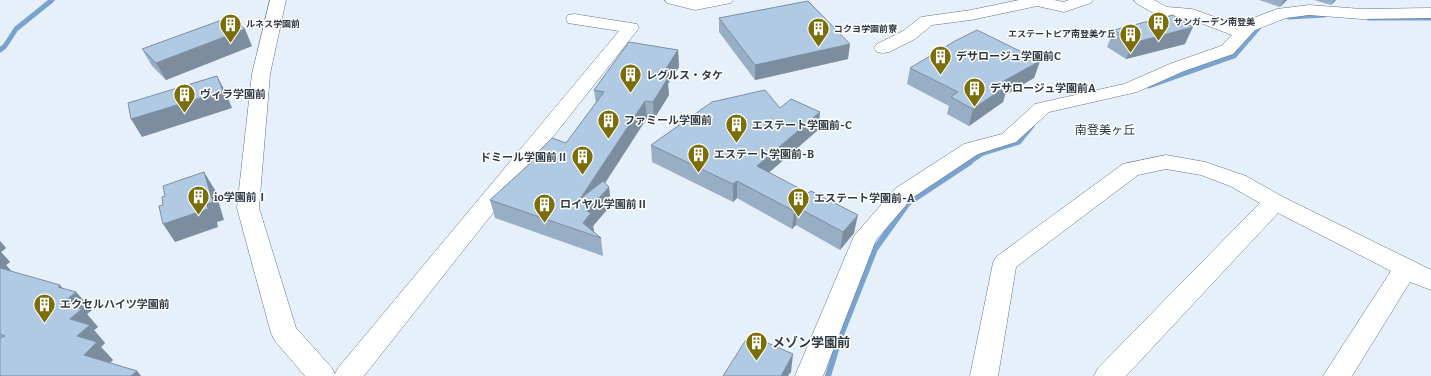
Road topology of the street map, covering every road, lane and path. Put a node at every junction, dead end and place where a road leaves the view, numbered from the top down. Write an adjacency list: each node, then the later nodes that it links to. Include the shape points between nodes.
1 (278, 0): 13 (street, via 261,74 248,208 284,333)
2 (673, 0): 3 (street, via 695,5)
3 (725, 0)
4 (1085, 0): 9 (street, via 1064,7 1037,1 927,21 909,35)
5 (1142, 0): 8 (street, via 1163,12 1192,14)
6 (1431, 13): 8 (street, via 1362,14 1309,10 1283,13 1249,26)
7 (574, 19): 14 (street, via 631,28)
8 (1243, 33): 15 (street, via 1227,50 1178,67 1130,88 1042,108 1009,138 971,149 904,193 866,236)
9 (883, 48)
10 (1274, 202): 11 (street); 16 (street, via 1238,181 1204,169 1166,162 1131,169 1005,264); 17 (street)
11 (1406, 268): 12 (street); 18 (street)
12 (1431, 281)
13 (322, 376)
14 (348, 376)
15 (809, 376)
16 (984, 376)
17 (1108, 376)
18 (1337, 376)

